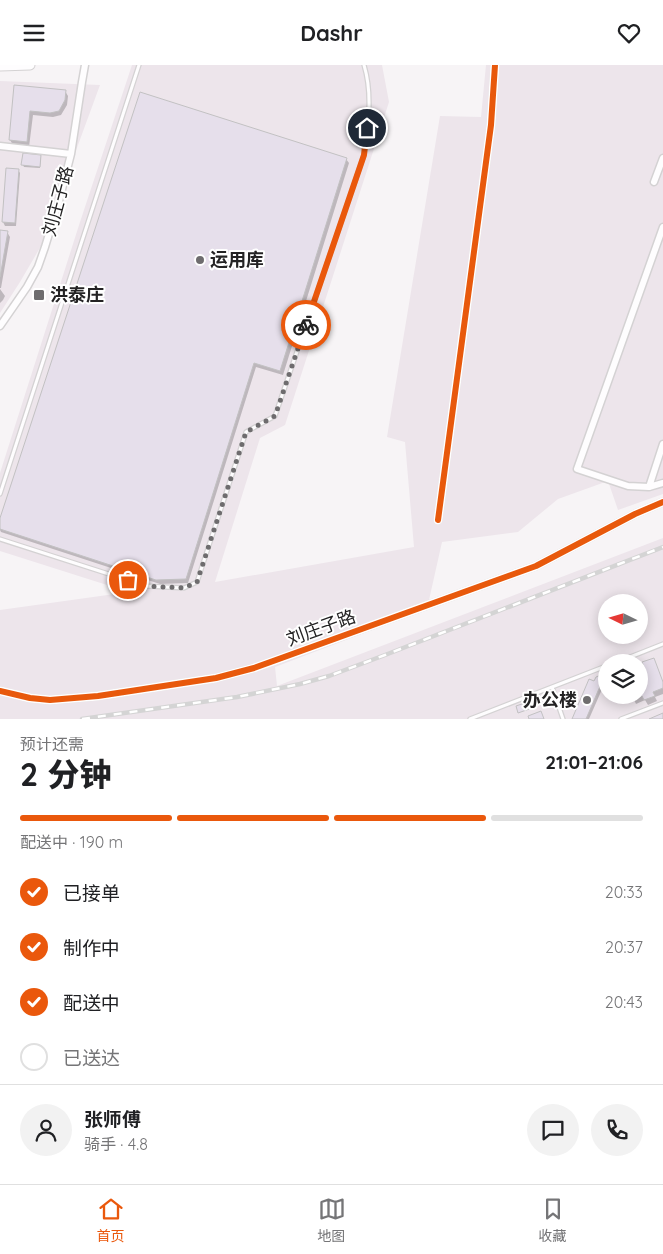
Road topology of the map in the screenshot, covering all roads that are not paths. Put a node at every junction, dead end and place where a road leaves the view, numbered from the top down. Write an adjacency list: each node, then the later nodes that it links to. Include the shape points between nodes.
1 (30, 65): 6 (street)
2 (85, 65): 8 (street, 刘庄子路)
3 (140, 65): 16 (lane)
4 (364, 65): 19 (lane, via 369,114 364,155 275,416 246,432 197,582 184,588 146,586)
5 (495, 65): 18 (street, via 491,125)
6 (0, 66)
7 (0, 146): 8 (street)
8 (71, 155): 12 (street, 刘庄子路, via 38,267)
9 (663, 158): 10 (street)
10 (654, 182)
11 (663, 227): 15 (street, via 577,469 628,486)
12 (0, 325)
13 (663, 444): 15 (street)
14 (663, 483): 15 (street)
15 (649, 487)
16 (0, 494)
17 (663, 502): 24 (street, 刘庄子路, via 536,566 254,668 216,678 98,696 30,699)
18 (438, 520)
19 (0, 539)
20 (663, 644): 21 (lane)
21 (638, 654)
22 (598, 669): 23 (lane)
23 (552, 687): 27 (lane); 28 (lane)
24 (0, 691)
25 (663, 703): 26 (lane)
26 (632, 717): 29 (lane)
27 (470, 719)
28 (564, 719)
29 (621, 719)

